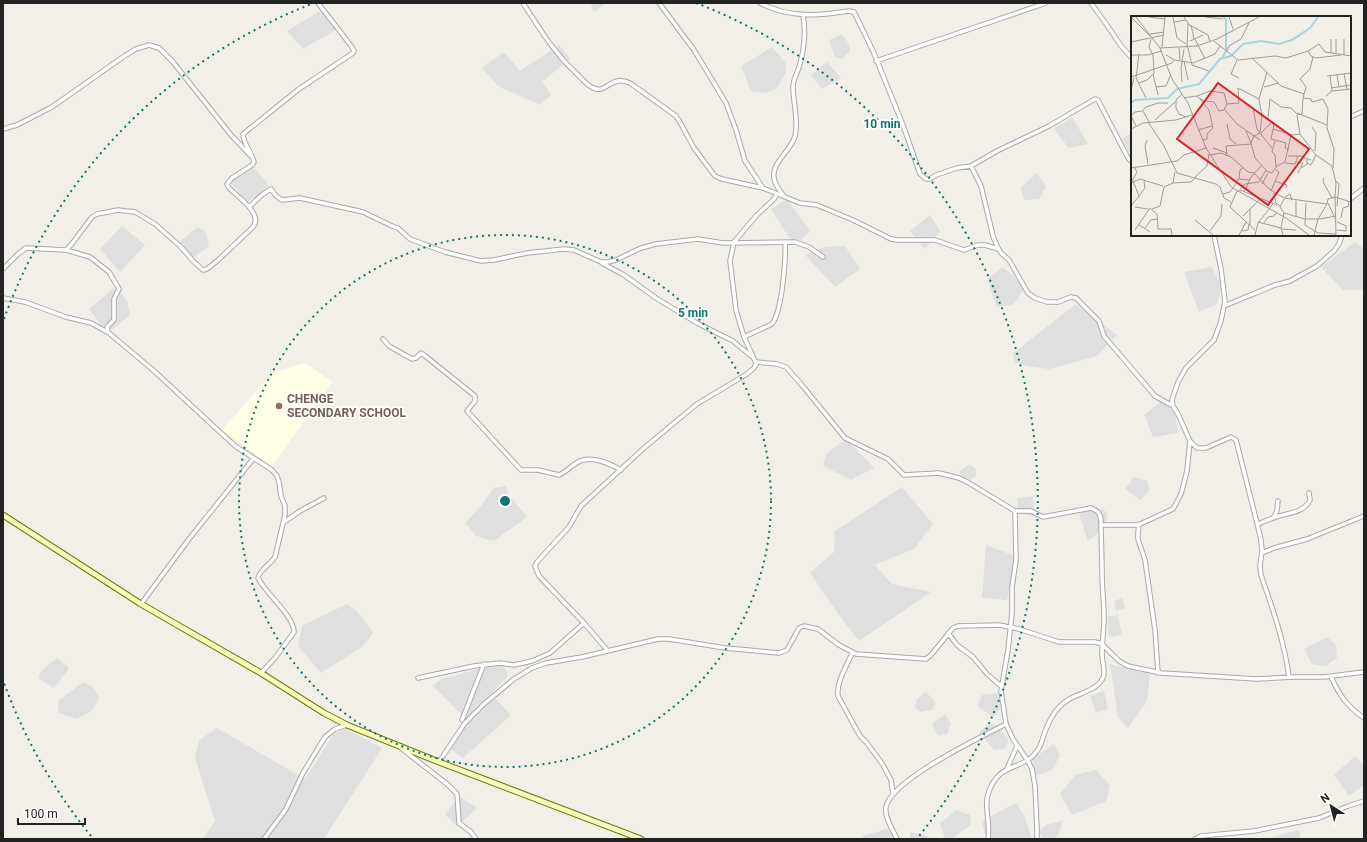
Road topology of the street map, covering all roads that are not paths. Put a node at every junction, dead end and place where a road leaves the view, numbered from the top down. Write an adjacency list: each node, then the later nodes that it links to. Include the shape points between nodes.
1 (318, 3): 13 (street, via 352,47 353,53 299,89 245,132 242,137)
2 (523, 3): 16 (street, via 567,65 590,86 598,90 619,80 630,83 676,116 694,148 715,176 722,180)
3 (659, 3): 16 (street, via 694,50 720,92 746,161)
4 (760, 3): 7 (street)
5 (1046, 3): 9 (street)
6 (1091, 3): 8 (street)
7 (803, 15): 9 (street, via 854,12); 19 (street, via 802,53 793,87 795,136 774,170 776,183)
8 (1131, 57)
9 (876, 61): 15 (street, via 922,177 930,179 957,168)
10 (1364, 111): 11 (street)
11 (1351, 117)
12 (3, 129): 13 (street, via 17,125 52,107 123,57 149,45 159,48)
13 (254, 158): 21 (street, via 252,165 227,184 228,188)
14 (1131, 161): 15 (street, via 1098,100 1095,99)
15 (971, 166): 26 (street, via 981,186)
16 (763, 188): 18 (street)
17 (1364, 188): 20 (street)
18 (777, 194): 19 (street); 24 (street)
19 (783, 195): 26 (street, via 800,203 817,205 832,211 891,239 936,240 964,250 978,245)
20 (1351, 198)
21 (249, 206): 27 (street, via 256,218 256,225 217,261 203,270 154,224 130,211 118,210 92,217); 29 (street, via 271,189 282,200 300,198 364,212 398,228 410,239 470,259 494,260 564,249 574,250)
22 (1214, 236): 32 (street, via 1221,269)
23 (1342, 236): 32 (street, via 1334,251 1317,266 1290,281)
24 (734, 242): 25 (street); 29 (street, via 715,242 698,238 656,244 616,260); 34 (street, via 730,261 736,310)
25 (785, 242): 28 (street, via 805,245); 34 (street, via 786,255 775,321)
26 (998, 249): 38 (street, via 1030,295 1047,302 1076,298 1099,321 1104,336 1155,396)
27 (66, 250): 30 (street, via 26,248); 33 (street, via 90,257 109,272 118,287 114,299 114,320 106,329)
28 (823, 257)
29 (601, 262): 36 (street, via 697,323 733,341)
30 (3, 269)
31 (3, 298): 33 (street, via 24,302 91,324)
32 (1224, 306): 38 (street, via 1216,336 1186,368 1173,394)
33 (109, 333): 40 (street, via 235,446)
34 (744, 337): 36 (street)
35 (383, 339): 41 (street, via 389,346 412,359 420,354 424,355 475,396 475,401 467,411 522,470 538,470 559,475 580,461 587,460 610,463)
36 (753, 358): 37 (street)
37 (757, 362): 41 (street, via 747,374 697,404); 45 (street, via 778,364 786,368 845,438 888,459 904,475 939,473 959,478)
38 (1173, 406): 39 (street)
39 (1190, 441): 50 (street, via 1187,471 1181,494 1173,509); 51 (street, via 1197,448 1202,448 1231,437 1236,439)
40 (253, 459): 49 (street, via 272,470 277,476 286,506); 54 (street)
41 (620, 470): 55 (street, via 581,506 569,527 535,566 539,576)
42 (1309, 493): 48 (street, via 1310,500 1307,505)
43 (324, 498): 49 (street)
44 (1278, 501): 48 (street, via 1278,510)
45 (1015, 511): 52 (street, via 1031,511 1043,517 1091,508 1100,514); 56 (street, via 1016,560)
46 (3, 515): 54 (street)
47 (1364, 516): 53 (street, via 1307,539)
48 (1273, 518): 51 (street)
49 (283, 523): 63 (street, via 275,557 258,578 291,622 294,632)
50 (1139, 524): 52 (street); 64 (street, via 1138,539 1145,560)
51 (1258, 524): 53 (street)
52 (1101, 525): 58 (street, via 1104,616)
53 (1262, 553): 65 (street, via 1261,575 1281,633)
54 (141, 604): 63 (street)
55 (584, 623): 59 (street); 61 (street, via 557,648 540,658 514,665)
56 (1010, 627): 57 (street, via 958,626); 58 (street, via 1059,642); 68 (street)
57 (948, 633): 60 (street, via 926,659); 68 (street, via 957,645 973,657)
58 (1102, 644): 64 (street, via 1128,666); 75 (street, via 1103,678 1096,687 1064,702 1059,707 1046,729 1037,752)
59 (608, 651): 60 (street, via 663,639 779,653 787,650 799,628 804,626 818,629); 76 (street, via 546,662 514,679 465,723)
60 (852, 653): 78 (street, via 837,690 838,696 860,736 883,765 891,780)
61 (484, 664): 67 (street); 70 (street)
62 (1364, 672): 66 (street)
63 (261, 673): 72 (street)
64 (1158, 673): 65 (street, via 1257,679)
65 (1289, 677): 66 (street)
66 (1332, 677): 69 (street, via 1341,697)
67 (418, 678)
68 (1001, 686): 71 (street)
69 (1364, 718)
70 (462, 720)
71 (1006, 724): 74 (street); 78 (street, via 937,761)
72 (347, 725): 73 (street); 80 (street, via 335,729 325,737 303,773 286,809)
73 (396, 744): 76 (street); 81 (street, via 457,794 459,823)
74 (1017, 746): 75 (street); 77 (street)
75 (1028, 760): 77 (street); 85 (street, via 1035,786)
76 (439, 762): 82 (street)
77 (1006, 771): 84 (street, via 998,776 987,797)
78 (893, 794): 83 (street, via 886,806 886,813)
79 (1364, 801): 86 (street, via 1319,818 1238,835 1201,836)
80 (264, 839)
81 (476, 839)
82 (641, 839)
83 (897, 839)
84 (988, 839)
85 (1036, 839)
86 (1194, 839)

